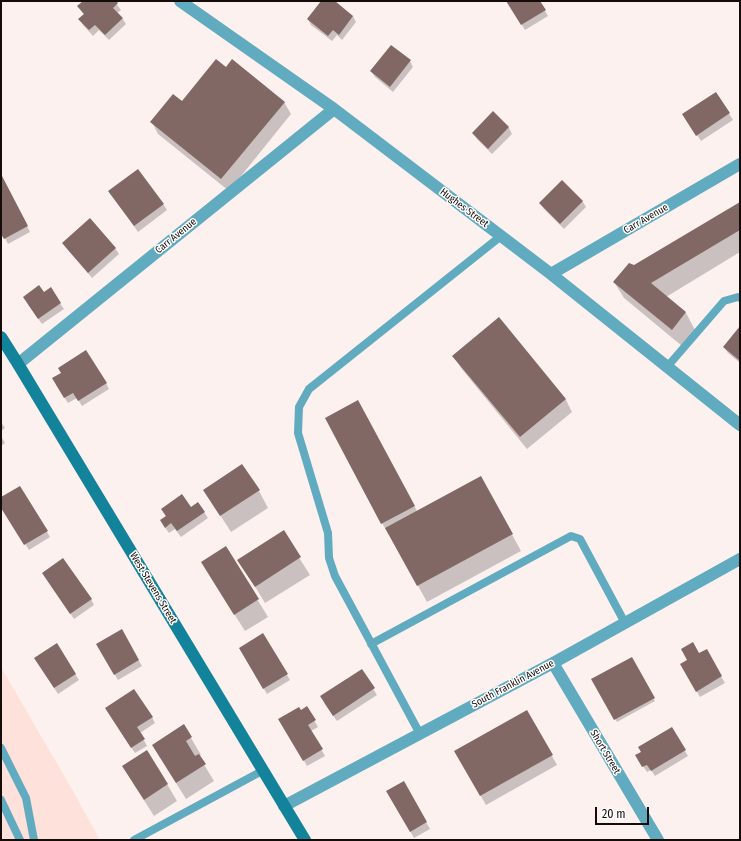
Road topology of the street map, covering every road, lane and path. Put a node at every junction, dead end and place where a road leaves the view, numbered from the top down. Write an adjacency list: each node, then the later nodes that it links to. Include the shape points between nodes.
1 (180, 1): 2 (street, Hughes Street)
2 (334, 109): 4 (street, Hughes Street); 8 (street, Carr Avenue)
3 (740, 164): 5 (street, Carr Avenue)
4 (501, 236): 5 (street, Hughes Street); 13 (lane, via 309,389 299,407 298,433 328,533 328,558)
5 (551, 274): 9 (street, Hughes Street)
6 (740, 298): 9 (lane, via 724,301)
7 (1, 337): 8 (street, West Stevens Street)
8 (18, 364): 17 (street, West Stevens Street)
9 (667, 367): 10 (street, Hughes Street)
10 (740, 425)
11 (740, 559): 12 (street, South Franklin Avenue)
12 (625, 623): 13 (lane, via 580,539 571,536); 14 (street, South Franklin Avenue)
13 (371, 644): 15 (lane)
14 (553, 663): 15 (street, South Franklin Avenue); 24 (street, Short Street)
15 (420, 734): 19 (street, South Franklin Avenue)
16 (1, 748): 21 (lane, via 26,798)
17 (262, 771): 19 (street, West Stevens Street); 22 (lane)
18 (3, 804): 20 (lane)
19 (284, 806): 23 (street, West Stevens Street)
20 (20, 840)
21 (34, 840)
22 (134, 840)
23 (305, 840)
24 (658, 840)

